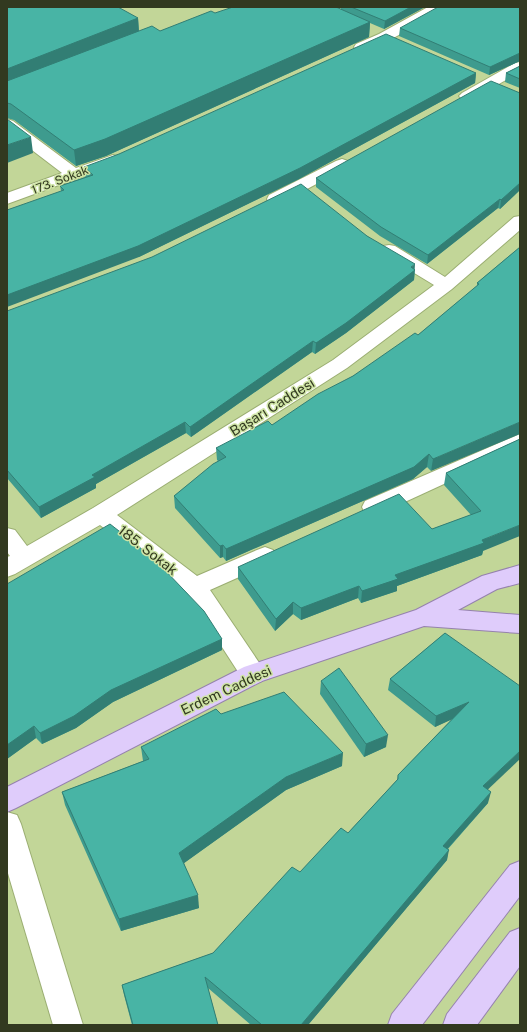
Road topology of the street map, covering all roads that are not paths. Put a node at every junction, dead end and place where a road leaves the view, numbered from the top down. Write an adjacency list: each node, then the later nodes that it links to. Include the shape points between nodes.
1 (438, 7): 2 (street)
2 (377, 34): 3 (street); 4 (street)
3 (398, 43)
4 (348, 53)
5 (520, 66): 6 (street)
6 (450, 105)
7 (7, 124): 10 (street)
8 (128, 153): 10 (street, 173. Sokak)
9 (354, 158): 12 (street, via 308,191)
10 (74, 174): 11 (street, 173. Sokak)
11 (7, 199)
12 (260, 207)
13 (520, 221): 15 (street, Başarı Caddesi)
14 (373, 241): 15 (street)
15 (446, 285): 17 (street, Başarı Caddesi, via 340,364)
16 (520, 441): 18 (street)
17 (101, 514): 21 (street, Başarı Caddesi); 23 (street, 185. Sokak)
18 (358, 514)
19 (7, 536): 21 (street)
20 (280, 549): 23 (street)
21 (16, 563)
22 (520, 574): 24 (main road, Erdem Caddesi, via 490,582)
23 (194, 587): 26 (street, 185. Sokak)
24 (424, 617): 25 (main road); 26 (main road, Erdem Caddesi)
25 (520, 624)
26 (253, 674): 27 (main road, Erdem Caddesi)
27 (7, 800)
28 (7, 824): 31 (street)
29 (520, 874): 32 (main road)
30 (520, 942): 33 (main road)
31 (68, 1025)
32 (404, 1025)
33 (458, 1025)

